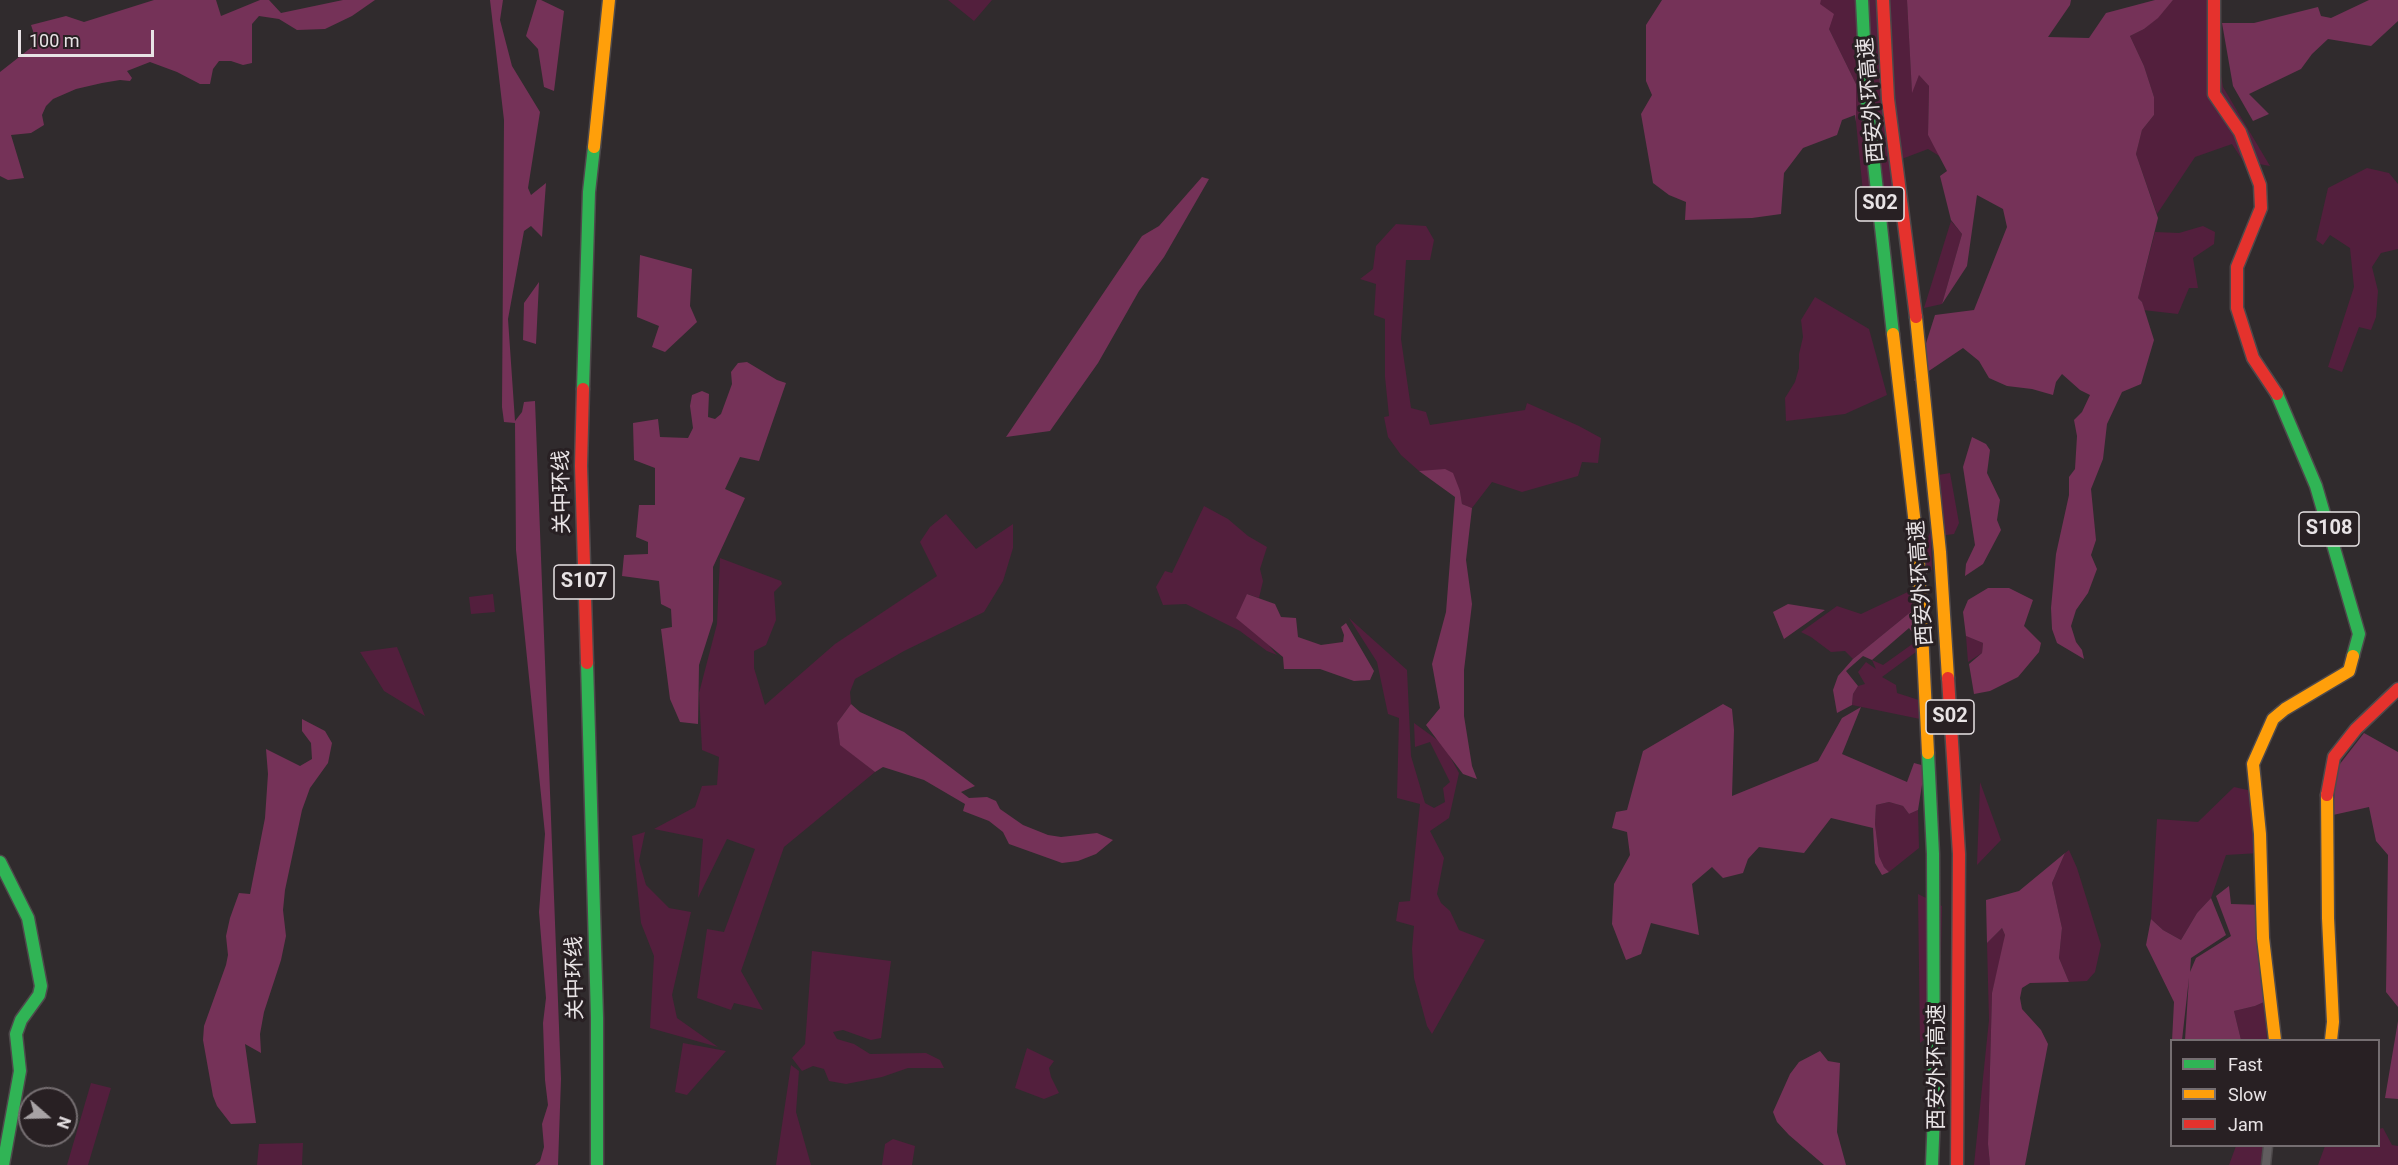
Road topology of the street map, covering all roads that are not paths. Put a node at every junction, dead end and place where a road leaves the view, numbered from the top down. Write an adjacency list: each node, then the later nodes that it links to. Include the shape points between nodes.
1 (601, 0): 12 (main road, 关中环线 / S107, via 581,192 573,466 588,1018)
2 (609, 0): 13 (main road, 关中环线 / S107, via 589,192 581,466 597,1018)
3 (1862, 0): 14 (main road, 西安外环高速 / S02, via 1867,101 1918,551 1933,854)
4 (1883, 0): 15 (main road, 西安外环高速 / S02, via 1888,99 1940,552 1959,854)
5 (2214, 0): 8 (main road, S108, via 2214,94 2240,132 2260,185 2261,208 2237,267 2237,308 2253,358 2277,394 2316,486 2359,634 2349,671 2273,719 2253,764 2263,938)
6 (2398, 689): 9 (main road, via 2355,729 2334,757 2327,791)
7 (0, 862): 11 (main road, via 28,918 41,986 16,1034 20,1071)
8 (2275, 1039)
9 (2331, 1039)
10 (2268, 1147): 16 (street)
11 (3, 1165)
12 (588, 1165)
13 (597, 1165)
14 (1932, 1165)
15 (1957, 1165)
16 (2266, 1165)

